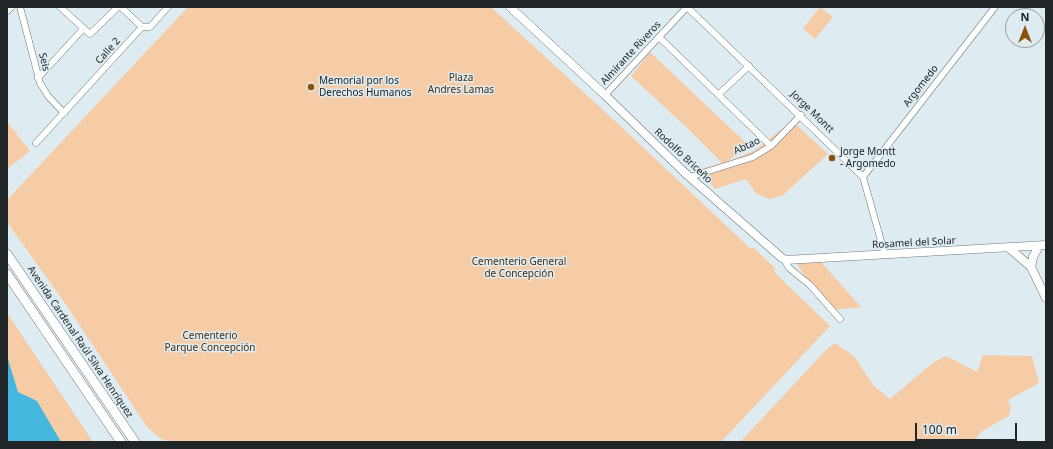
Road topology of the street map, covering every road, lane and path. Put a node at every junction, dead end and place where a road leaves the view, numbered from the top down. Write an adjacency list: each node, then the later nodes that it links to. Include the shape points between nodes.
1 (10, 7): 10 (street)
2 (20, 7): 15 (street, Seis)
3 (60, 7): 12 (street)
4 (118, 7): 12 (street, via 93,34)
5 (121, 7): 11 (street)
6 (168, 7): 11 (street, Calle 2, via 150,27)
7 (510, 7): 17 (street, Rodolfo Briceño)
8 (687, 7): 13 (street, Almirante Riveros); 14 (street, Jorge Montt)
9 (995, 7): 23 (street, Argomedo)
10 (7, 10)
11 (142, 28): 18 (street, Calle 2)
12 (83, 29): 15 (street)
13 (659, 37): 16 (street); 17 (street, Almirante Riveros)
14 (749, 66): 16 (street); 19 (street, Jorge Montt)
15 (38, 78): 18 (street, Seis, via 44,92)
16 (719, 94): 21 (street)
17 (605, 95): 22 (street, Rodolfo Briceño)
18 (64, 114): 20 (street, Calle 2)
19 (801, 115): 21 (street, Abtao); 23 (street, Jorge Montt)
20 (36, 143)
21 (771, 146): 22 (street, Abtao, via 753,157)
22 (690, 177): 28 (street, Rodolfo Briceño)
23 (863, 177): 27 (street, Jorge Montt)
24 (1042, 245): 25 (street, Rosamel del Solar); 29 (street, via 1033,257)
25 (1009, 248): 27 (street, Rosamel del Solar); 29 (street)
26 (7, 254): 34 (main road, Avenida Cardenal Raúl Silva Henríquez)
27 (885, 254): 28 (street, Rosamel del Solar)
28 (784, 259): 32 (street, Rodolfo Briceño, via 789,268 810,286)
29 (1031, 267): 31 (street)
30 (7, 274): 33 (main road)
31 (1046, 298)
32 (840, 319)
33 (121, 442)
34 (135, 442)

